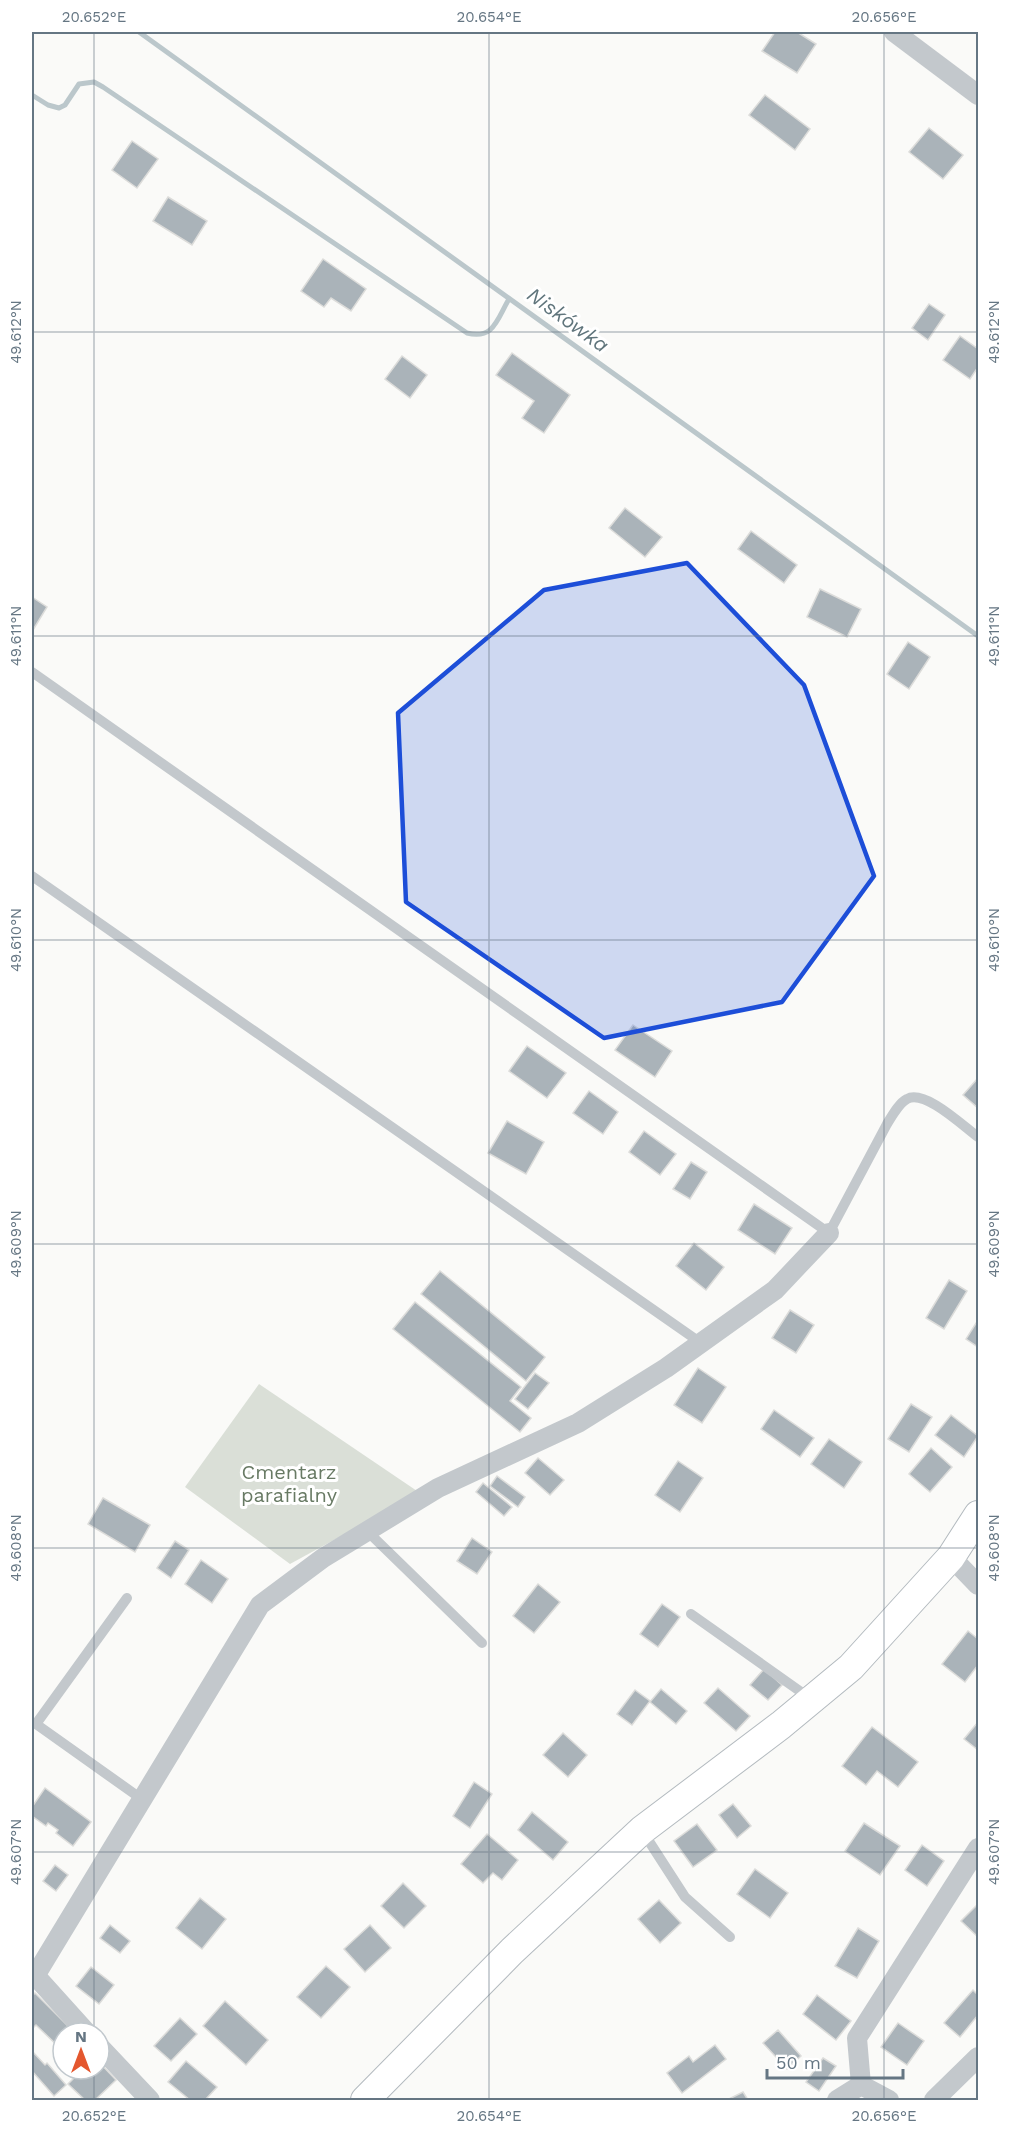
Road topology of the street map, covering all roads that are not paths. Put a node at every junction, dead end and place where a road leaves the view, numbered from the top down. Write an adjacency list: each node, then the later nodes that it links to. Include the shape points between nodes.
1 (894, 32): 2 (street)
2 (978, 95)
3 (32, 672): 6 (lane)
4 (32, 876): 7 (lane)
5 (978, 1137): 6 (lane, via 935,1104 920,1097 908,1098 887,1124)
6 (830, 1233): 7 (street, via 775,1290)
7 (701, 1343): 9 (street, via 578,1423 438,1488)
8 (978, 1515): 10 (street)
9 (367, 1531): 14 (lane); 16 (street, via 260,1605)
10 (951, 1557): 11 (street); 15 (street, via 851,1667)
11 (978, 1585)
12 (126, 1598): 16 (lane, via 36,1724)
13 (691, 1614): 15 (lane)
14 (482, 1643)
15 (812, 1700): 17 (street)
16 (143, 1800): 20 (street)
17 (642, 1830): 19 (lane, via 686,1897); 26 (street, via 512,1951)
18 (978, 1848): 24 (street, via 857,2038)
19 (730, 1937)
20 (33, 1974): 21 (street)
21 (76, 2021)
22 (978, 2057): 29 (street)
23 (111, 2059): 25 (street)
24 (861, 2085): 27 (street); 28 (street)
25 (150, 2100)
26 (365, 2100)
27 (837, 2100)
28 (889, 2100)
29 (934, 2100)

